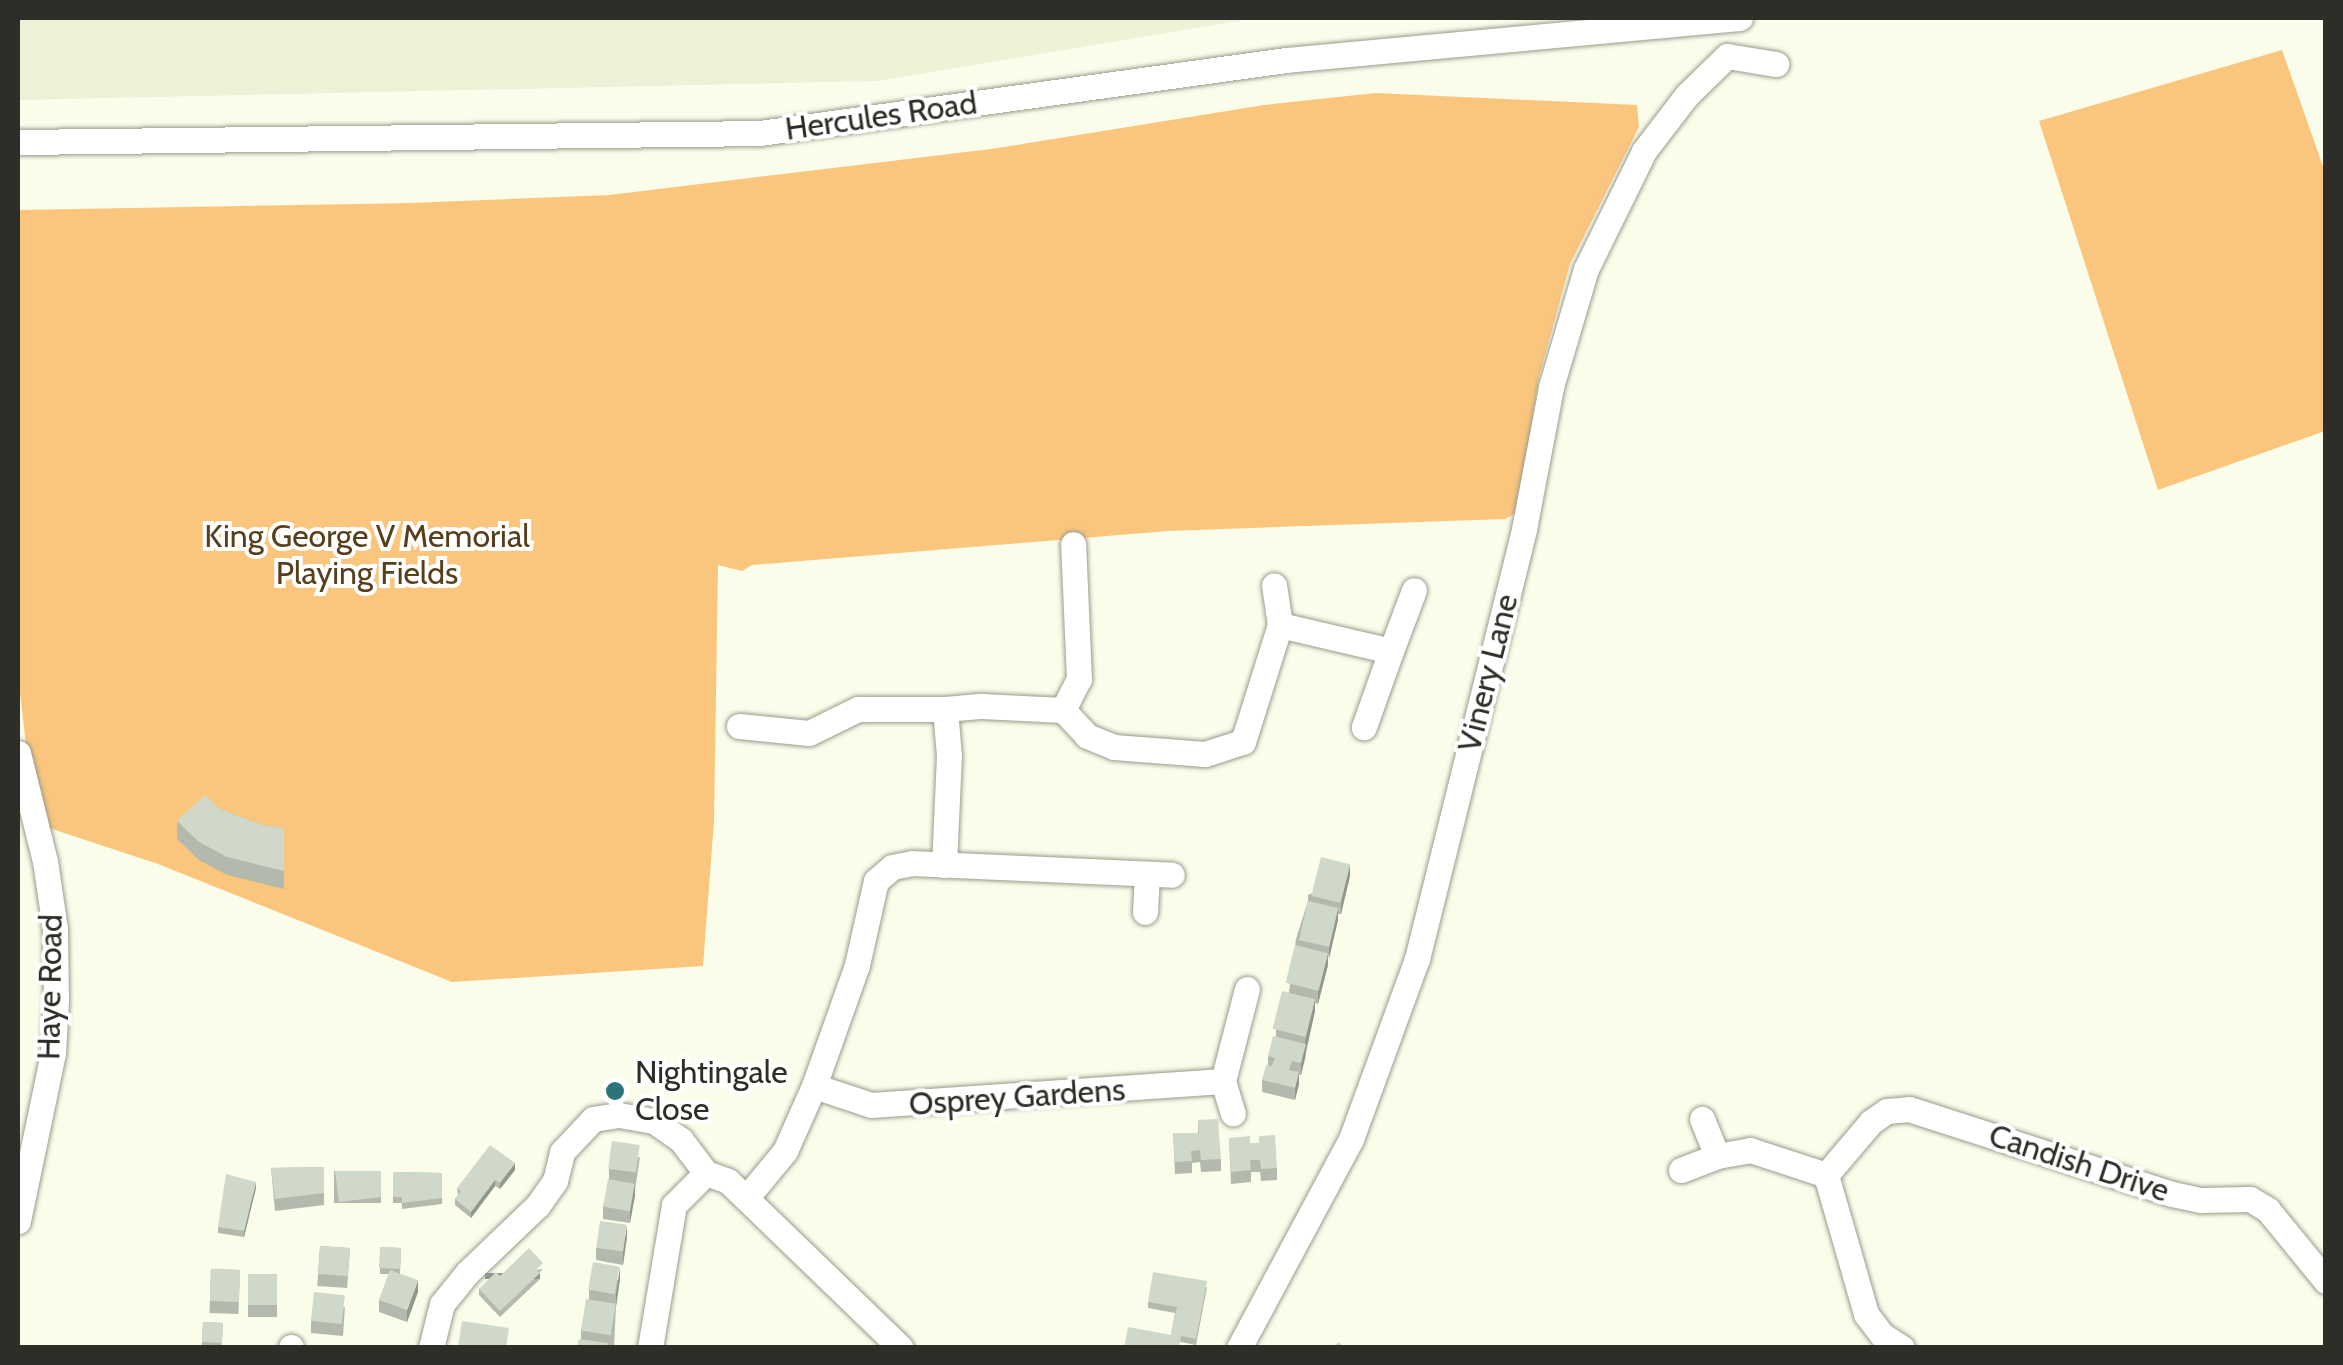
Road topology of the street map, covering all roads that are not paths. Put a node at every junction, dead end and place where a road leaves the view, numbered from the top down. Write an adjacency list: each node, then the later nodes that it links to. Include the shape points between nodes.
1 (1740, 18): 3 (street, Hercules Road, via 1286,60 760,133)
2 (1776, 64): 32 (street, Vinery Lane, via 1727,56 1688,95 1644,152 1586,269 1551,386 1524,529 1418,958 1350,1139)
3 (18, 142)
4 (1073, 544): 10 (street, via 1079,679)
5 (1274, 585): 7 (street)
6 (1414, 590): 8 (street)
7 (1280, 624): 8 (street); 10 (street, via 1243,742 1205,754 1114,748 1087,736)
8 (1391, 651): 12 (street)
9 (945, 709): 10 (street); 11 (street, via 858,709 809,732); 14 (street)
10 (1063, 710)
11 (740, 726)
12 (1364, 727)
13 (18, 753): 21 (street, Haye Road, via 56,929 53,1053)
14 (944, 865): 15 (street, via 1160,875); 18 (street, via 892,867 876,881 856,966)
15 (1144, 912)
16 (1247, 989): 17 (street)
17 (1223, 1081): 18 (street, Osprey Gardens, via 871,1106); 19 (street)
18 (814, 1086): 26 (street, via 785,1151)
19 (1233, 1113)
20 (1702, 1119): 22 (street)
21 (27, 1138): 27 (street, Haye Road)
22 (1717, 1156): 23 (street); 25 (street, via 1750,1150)
23 (1680, 1170)
24 (706, 1173): 26 (street); 29 (street, via 681,1140 654,1121 594,1119 562,1152 538,1206 442,1304); 30 (street, via 674,1205)
25 (1826, 1175): 28 (street, Candish Drive, via 1871,1122 1887,1111 1908,1109 2172,1194 2250,1198 2268,1210); 33 (street, via 1866,1314)
26 (747, 1198): 31 (street)
27 (18, 1221)
28 (2326, 1281)
29 (432, 1348)
30 (650, 1348)
31 (901, 1348)
32 (1239, 1348)
33 (1902, 1348)

